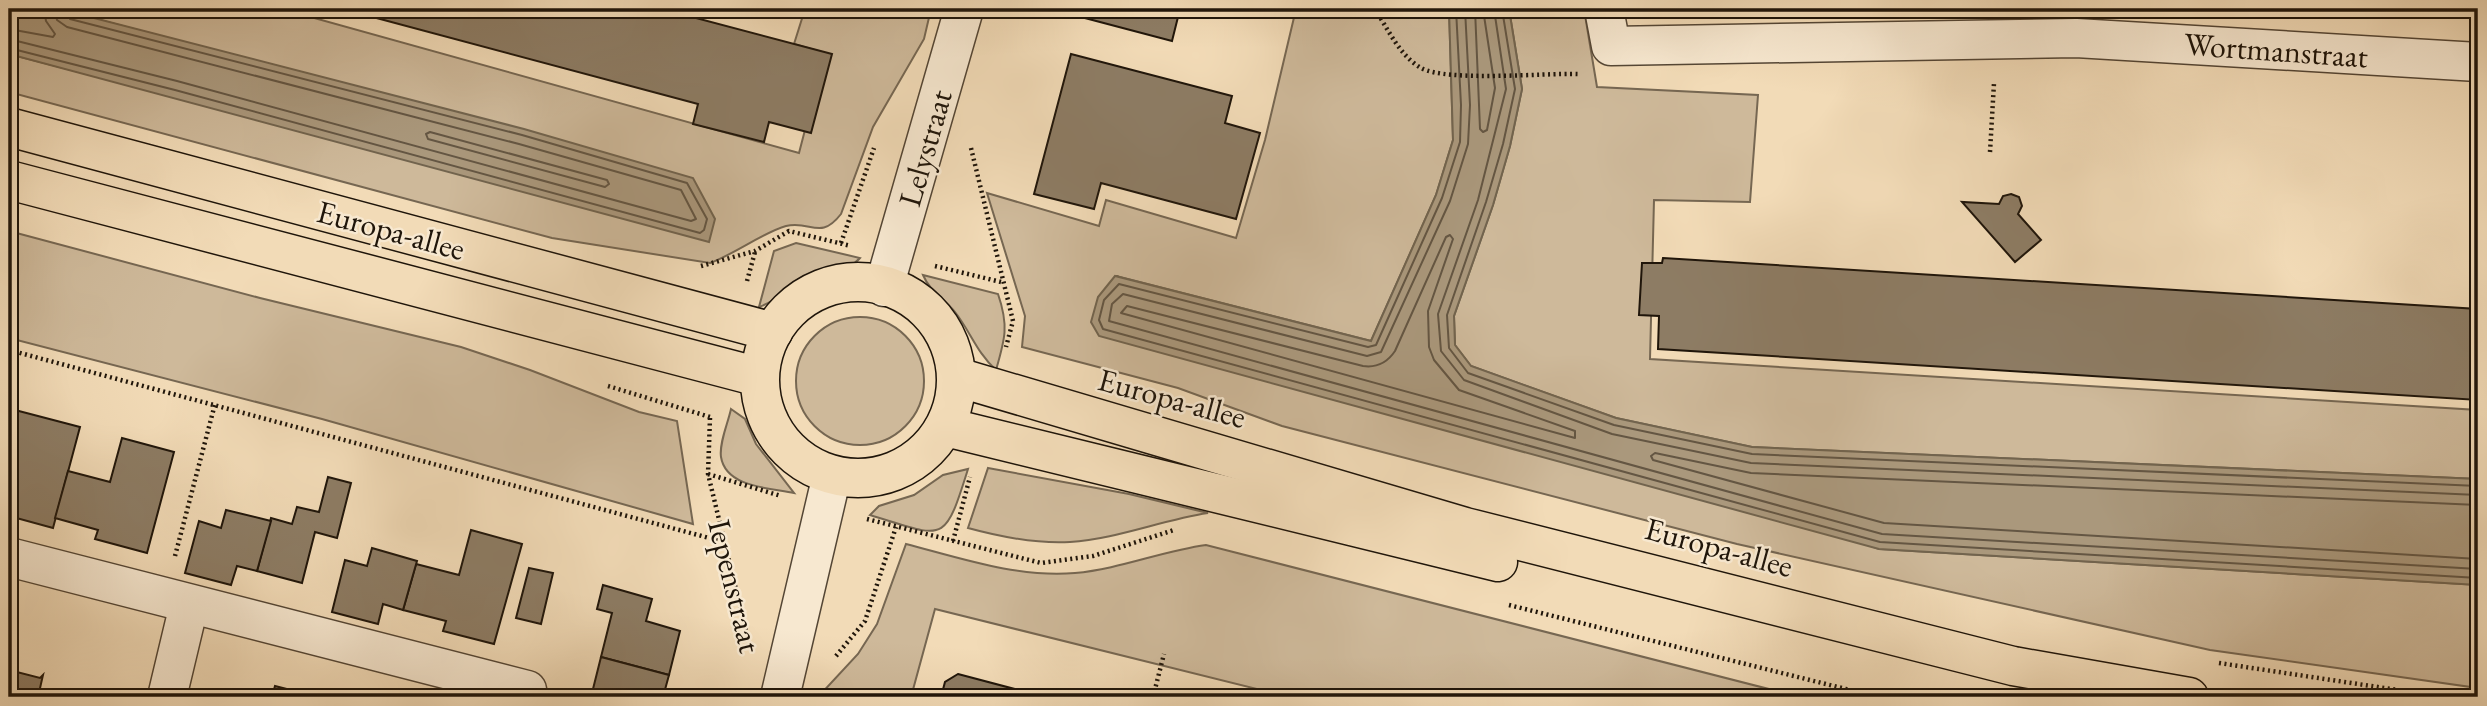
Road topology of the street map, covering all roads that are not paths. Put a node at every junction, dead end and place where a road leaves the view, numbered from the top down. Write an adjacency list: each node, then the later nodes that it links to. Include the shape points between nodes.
1 (964, 9): 7 (street, Lelystraat)
2 (1604, 9): 3 (street, Wortmanstraat, via 1611,46 1996,39)
3 (2073, 23): 4 (street, Wortmanstraat)
4 (2478, 62)
5 (9, 127): 8 (main road, Europa-allee)
6 (9, 180): 9 (main road, Europa-allee)
7 (884, 287): 8 (main road, via 846,282 816,290 791,307); 10 (main road, via 908,294 934,316 951,344)
8 (773, 332): 9 (main road)
9 (759, 377): 12 (main road, via 764,410 779,439 802,462)
10 (957, 377): 11 (main road, via 955,403); 19 (main road, Europa-allee, via 1465,527 2013,666)
11 (946, 428): 12 (main road, via 925,453 897,471 865,479); 18 (main road, Europa-allee)
12 (832, 475): 17 (street, Iepenstraat)
13 (9, 557): 14 (street)
14 (176, 601): 15 (street); 16 (street)
15 (527, 690)
16 (167, 697)
17 (780, 697)
18 (2058, 697)
19 (2189, 697)

